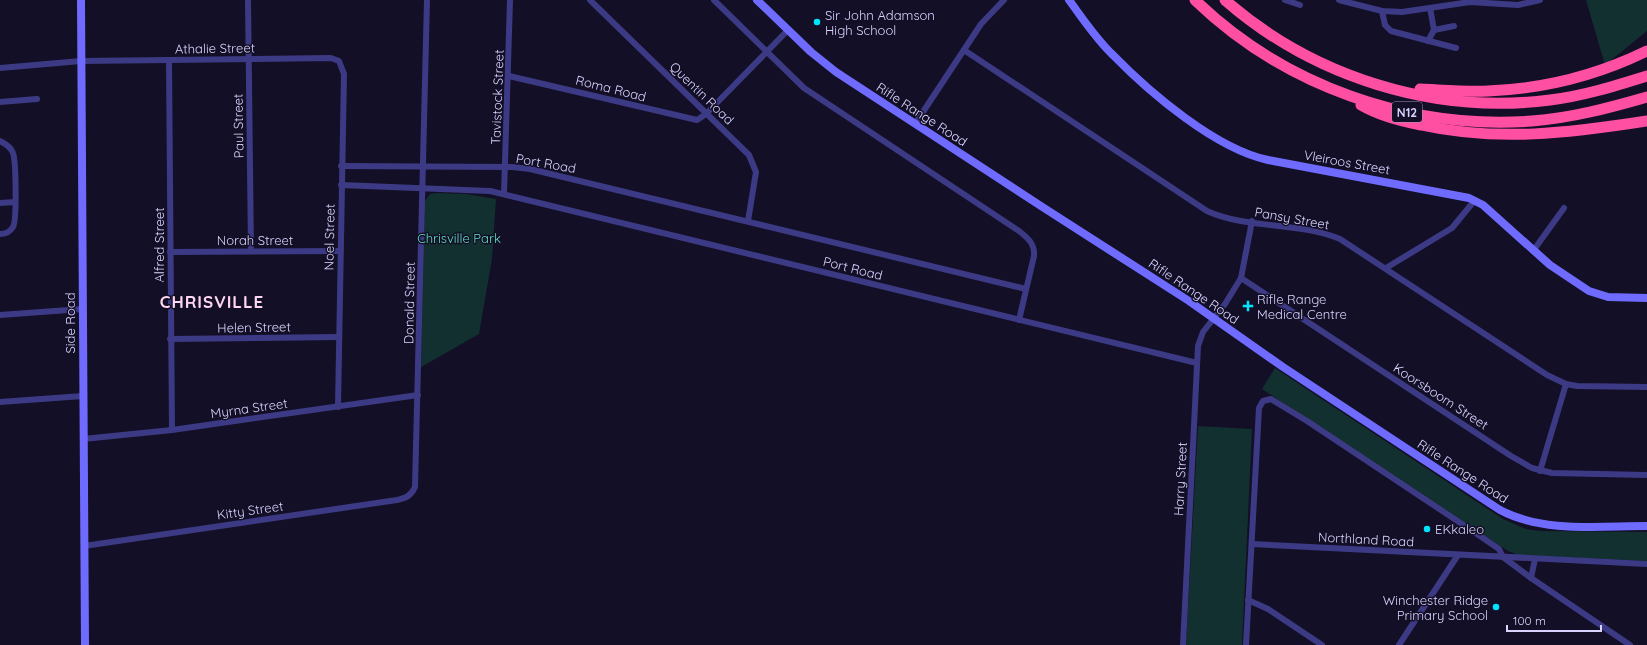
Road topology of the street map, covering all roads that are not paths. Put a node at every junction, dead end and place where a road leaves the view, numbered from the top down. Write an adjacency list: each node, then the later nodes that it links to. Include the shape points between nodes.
1 (81, 0): 28 (street, Side Road)
2 (248, 0): 26 (street, Paul Street)
3 (427, 0): 43 (street, Donald Street)
4 (510, 0): 31 (street, Tavistock Street)
5 (590, 0): 38 (street, Quentin Road)
6 (714, 0): 25 (street)
7 (757, 0): 19 (street, Rifle Range Road)
8 (1004, 0): 23 (street, via 991,12)
9 (1069, 0): 48 (street, Vleiroos Street, via 1112,55 1140,81 1173,108 1244,154 1447,192)
10 (1195, 0): 34 (highway, N12, via 1225,27 1271,59)
11 (1225, 0): 33 (highway, N12, via 1262,30 1307,57 1342,73)
12 (1285, 0): 15 (street)
13 (1339, 0): 17 (street)
14 (1540, 0): 16 (street, via 1525,5 1470,2)
15 (1300, 5)
16 (1430, 8): 17 (street, via 1402,12); 20 (street)
17 (1382, 11): 21 (street, via 1387,28)
18 (1454, 26): 20 (street)
19 (788, 30): 25 (street); 40 (street, Rifle Range Road, via 832,68)
20 (1434, 30): 21 (street)
21 (1428, 41): 22 (street)
22 (1456, 48)
23 (964, 50): 40 (street); 53 (street, Pansy Street, via 1207,211)
24 (1647, 51): 33 (highway, via 1600,70 1529,87 1481,91)
25 (766, 52): 38 (street); 61 (street, via 808,91 1027,238 1033,245 1034,252)
26 (248, 59): 27 (street, Athalie Street); 30 (street, Athalie Street, via 331,58 339,61); 55 (street, Paul Street)
27 (169, 60): 28 (street, Athalie Street); 58 (street, Alfred Street)
28 (81, 61): 29 (street, Athalie Street); 63 (street, Side Road)
29 (0, 68)
30 (344, 69): 42 (street, Noel Street)
31 (509, 76): 38 (street, Roma Road, via 691,119 697,120); 44 (street, Tavistock Street)
32 (1647, 76): 33 (highway, N12, via 1582,94 1531,102 1456,101)
33 (1392, 89)
34 (1338, 92): 35 (highway, N12, via 1404,112 1487,122 1563,118); 39 (highway, via 1384,116 1438,129 1466,132 1503,135 1551,134)
35 (1647, 97)
36 (37, 99): 37 (street)
37 (0, 102)
38 (706, 114): 52 (street, Quentin Road, via 744,149 754,164 756,172)
39 (1647, 121)
40 (915, 124): 65 (street, Rifle Range Road)
41 (0, 141): 49 (street, via 12,149 15,160)
42 (341, 166): 43 (street, Port Road); 45 (street, Noel Street)
43 (423, 168): 44 (street, Port Road); 46 (street, Donald Street)
44 (506, 168): 47 (street, Tavistock Street); 52 (street, Port Road, via 530,169 567,177)
45 (341, 185): 46 (street, Port Road); 56 (street, Noel Street)
46 (423, 187): 47 (street, Port Road); 72 (street, Donald Street)
47 (504, 194): 66 (street, Port Road)
48 (1475, 200): 57 (street, Vleiroos Street); 59 (street, via 1452,228)
49 (15, 202): 50 (street); 54 (street, via 14,225 9,232)
50 (0, 204)
51 (1564, 208): 57 (street)
52 (748, 221): 61 (street, Port Road)
53 (1252, 221): 59 (street, Pansy Street, via 1336,237); 60 (street)
54 (0, 234)
55 (251, 251): 56 (street, Norah Street); 58 (street, Norah Street)
56 (340, 251): 67 (street, Noel Street)
57 (1533, 251): 62 (street, Vleiroos Street, via 1598,295)
58 (170, 252): 68 (street, Alfred Street)
59 (1386, 268): 70 (street, Pansy Street, via 1541,371)
60 (1241, 278): 65 (street, Harry Street); 78 (street, Koorsboom Street, via 1511,456)
61 (1026, 289): 66 (street)
62 (1647, 298)
63 (82, 310): 64 (street); 73 (street, Side Road)
64 (0, 315)
65 (1214, 319): 69 (street, Harry Street, via 1202,334); 81 (street, Rifle Range Road, via 1508,515 1545,525)
66 (1019, 320): 69 (street, Port Road)
67 (339, 337): 68 (street, Helen Street); 75 (street, Noel Street)
68 (170, 339): 76 (street, Alfred Street)
69 (1197, 363): 91 (street, Harry Street)
70 (1566, 384): 71 (street, Pansy Street); 78 (street)
71 (1647, 387)
72 (418, 395): 75 (street, Myrna Street); 80 (street, Donald Street)
73 (83, 396): 74 (street); 77 (street, Side Road)
74 (0, 402)
75 (338, 407): 76 (street, Myrna Street)
76 (172, 430): 77 (street, Myrna Street)
77 (83, 439): 83 (street, Side Road)
78 (1540, 470): 79 (street, Koorsboom Street, via 1560,474)
79 (1647, 474)
80 (415, 487): 83 (street, Kitty Street, via 410,496 397,500)
81 (1647, 526)
82 (1252, 544): 84 (street, Northland Road); 85 (street, via 1258,411 1263,401 1271,399 1497,547); 89 (street)
83 (84, 546): 90 (street, Side Road)
84 (1458, 555): 85 (street, Northland Road); 94 (street)
85 (1503, 557): 86 (street); 88 (street)
86 (1535, 559): 87 (street); 88 (street)
87 (1647, 564)
88 (1531, 578): 95 (street)
89 (1248, 600): 92 (street); 93 (street, via 1268,609)
90 (85, 645)
91 (1183, 645)
92 (1246, 645)
93 (1322, 645)
94 (1399, 645)
95 (1630, 645)

